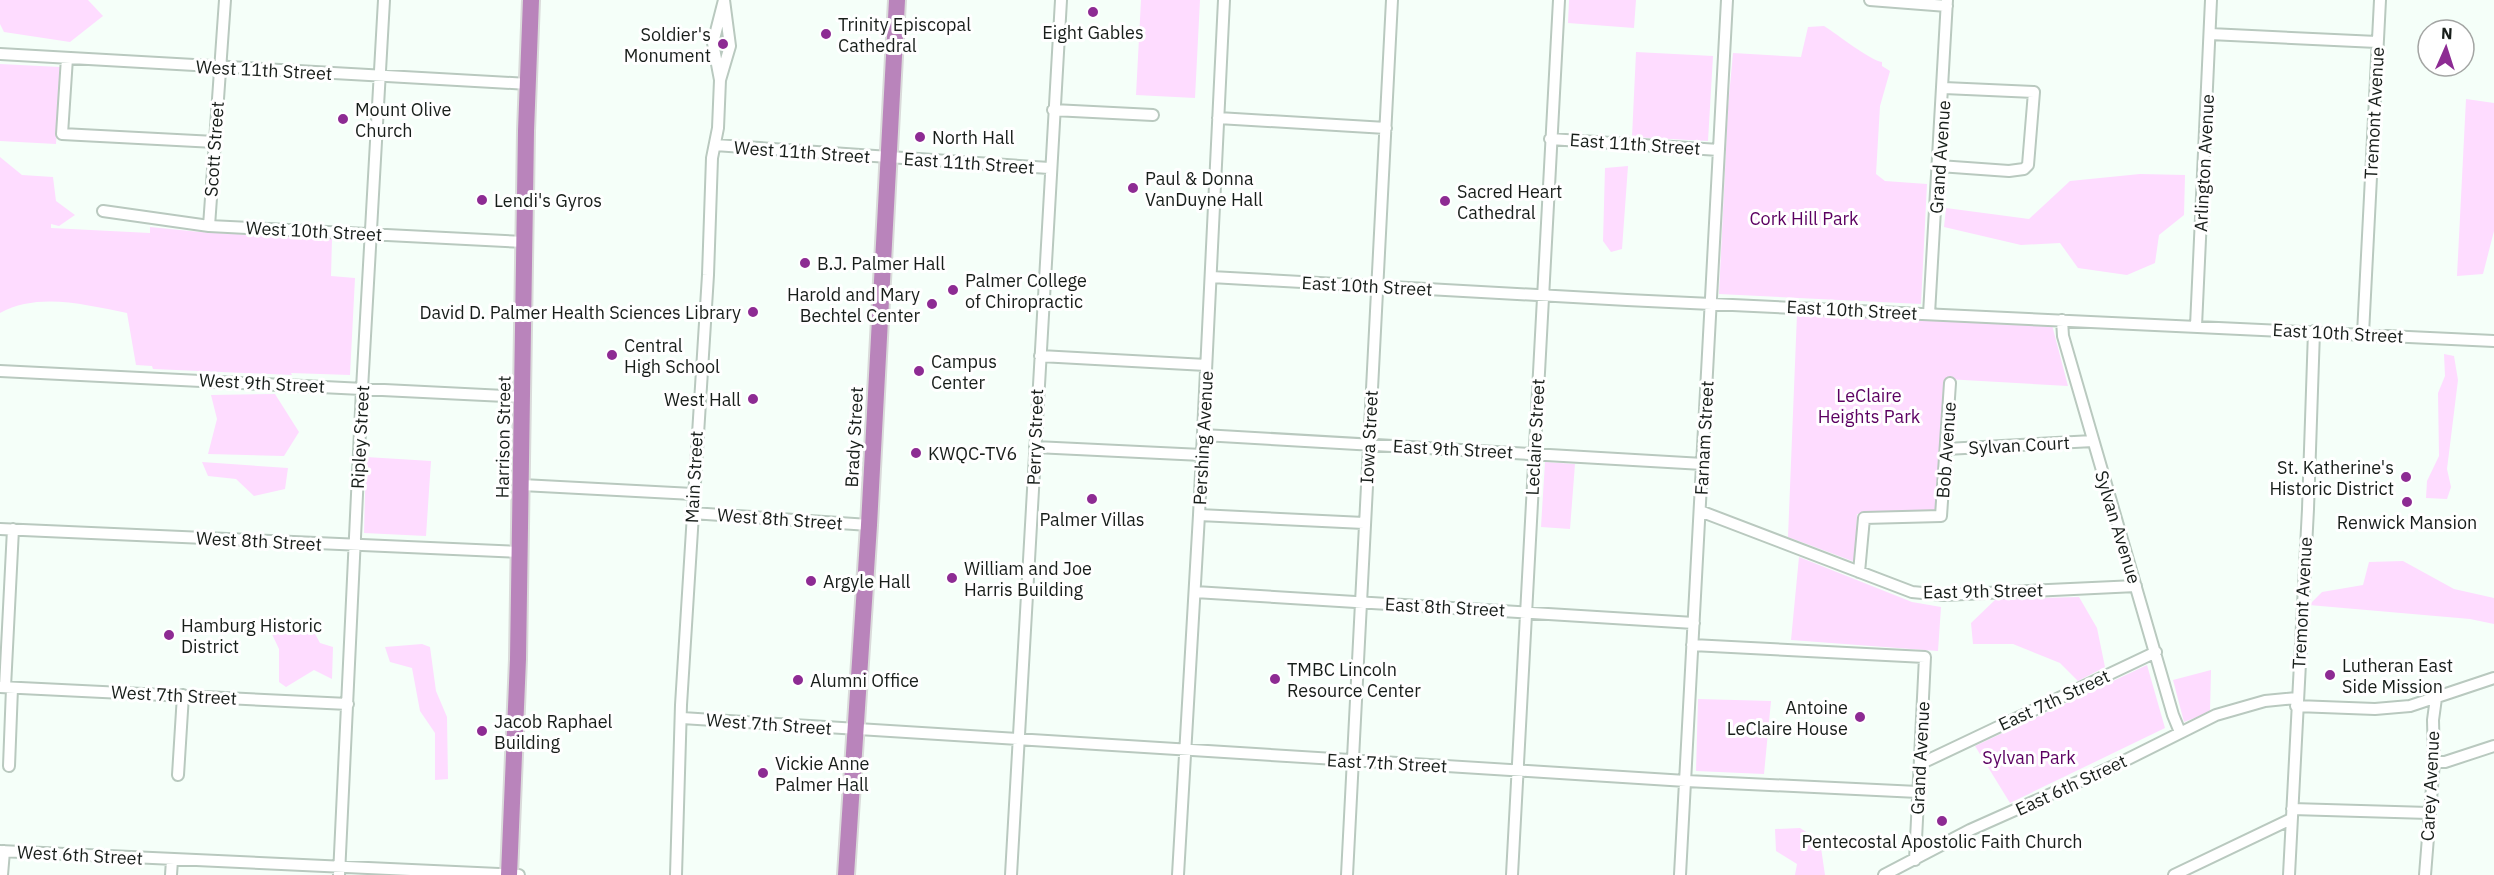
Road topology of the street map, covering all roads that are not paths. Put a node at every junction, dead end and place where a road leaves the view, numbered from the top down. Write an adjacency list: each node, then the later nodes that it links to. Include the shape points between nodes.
1 (225, 0): 19 (street, Scott Street)
2 (384, 0): 20 (street, Ripley Street)
3 (531, 0): 22 (highway, Harrison Street)
4 (724, 0): 21 (street, Main Street, via 730,46); 21 (street, Main Street, via 713,43)
5 (897, 0): 32 (highway, Brady Street)
6 (1061, 0): 24 (street, Perry Street)
7 (1224, 0): 26 (street, Pershing Avenue)
8 (1392, 0): 27 (street, Iowa Street)
9 (1559, 0): 28 (street, Leclaire Street)
10 (1727, 0): 31 (street, Farnam Street)
11 (1870, 0): 14 (street)
12 (2211, 0): 15 (street, Arlington Avenue)
13 (2380, 0): 16 (street, Tremont Avenue)
14 (1947, 3): 23 (street, Grand Avenue)
15 (2210, 34): 16 (street); 45 (street, Arlington Avenue)
16 (2377, 42): 47 (street, Tremont Avenue)
17 (0, 54): 18 (street, West 11th Street)
18 (67, 58): 19 (street, West 11th Street); 29 (street, via 62,134)
19 (220, 67): 20 (street, West 11th Street); 29 (street, Scott Street)
20 (380, 77): 22 (street, West 11th Street); 37 (street, Ripley Street)
21 (720, 80): 30 (street, Main Street)
22 (528, 84): 38 (highway, Harrison Street)
23 (1944, 88): 33 (street, Grand Avenue); 33 (street, via 2034,92 2028,165 2024,169)
24 (1053, 110): 25 (street); 34 (street, Perry Street)
25 (1153, 115)
26 (1218, 118): 27 (street); 39 (street, Pershing Avenue)
27 (1386, 128): 40 (street, Iowa Street)
28 (1550, 138): 31 (street, East 11th Street); 41 (street, Leclaire Street)
29 (214, 142): 36 (street, Scott Street)
30 (715, 145): 32 (street, West 11th Street); 64 (street, Main Street)
31 (1719, 150): 42 (street, Farnam Street)
32 (888, 158): 34 (street, East 11th Street); 69 (highway, Brady Street)
33 (1939, 166): 43 (street, Grand Avenue)
34 (1049, 168): 49 (street, Perry Street)
35 (103, 212): 36 (street, West 10th Street)
36 (209, 226): 37 (street, West 10th Street)
37 (370, 234): 38 (street, West 10th Street); 53 (street, Ripley Street)
38 (525, 242): 54 (highway, Harrison Street)
39 (1211, 276): 40 (street, East 10th Street); 50 (street, Pershing Avenue)
40 (1376, 286): 41 (street, East 10th Street); 57 (street, Iowa Street)
41 (1542, 295): 42 (street, East 10th Street); 60 (street, Leclaire Street)
42 (1712, 303): 43 (street, East 10th Street); 62 (street, Farnam Street)
43 (1929, 314): 44 (street, East 10th Street)
44 (2062, 320): 45 (street, East 10th Street); 56 (street, Sylvan Avenue, via 2063,336)
45 (2196, 326): 46 (street, East 10th Street)
46 (2314, 332): 47 (street, East 10th Street); 86 (street, Tremont Avenue)
47 (2363, 334): 48 (street, East 10th Street)
48 (2494, 341)
49 (1040, 356): 50 (street); 58 (street, Perry Street)
50 (1206, 365): 55 (street, Pershing Avenue)
51 (0, 371): 53 (street, West 9th Street)
52 (1950, 383): 59 (street, Bob Avenue)
53 (362, 389): 54 (street, West 9th Street); 72 (street, Ripley Street)
54 (523, 397): 63 (highway, Harrison Street)
55 (1203, 435): 57 (street, East 9th Street); 61 (street, Pershing Avenue)
56 (2093, 441): 59 (street, Sylvan Court); 75 (street, Sylvan Avenue)
57 (1368, 444): 60 (street, East 9th Street); 68 (street, Iowa Street)
58 (1035, 447): 61 (street); 91 (street, Perry Street)
59 (1946, 449): 74 (street, Bob Avenue, via 1941,516 1864,518)
60 (1534, 453): 62 (street, East 9th Street); 78 (street, Leclaire Street)
61 (1202, 455): 67 (street, Pershing Avenue)
62 (1703, 464): 65 (street, Farnam Street)
63 (522, 485): 64 (street, West 8th Street); 73 (highway, Harrison Street)
64 (693, 494): 66 (street, Main Street)
65 (1700, 511): 74 (street, East 9th Street); 79 (street, Farnam Street)
66 (692, 513): 69 (street, West 8th Street); 88 (street, Main Street)
67 (1199, 515): 68 (street); 76 (street, Pershing Avenue)
68 (1364, 523): 77 (street, Iowa Street)
69 (868, 525): 89 (highway, Brady Street)
70 (0, 529): 71 (street, West 8th Street)
71 (13, 529): 72 (street, West 8th Street); 83 (street)
72 (355, 546): 73 (street, West 8th Street); 87 (street, Ripley Street)
73 (519, 552): 110 (highway, Harrison Street)
74 (1859, 572): 75 (street, East 9th Street, via 1912,592 1944,595)
75 (2136, 586): 81 (street, Sylvan Avenue)
76 (1195, 592): 77 (street, East 8th Street); 93 (street, Pershing Avenue)
77 (1360, 602): 78 (street, East 8th Street); 94 (street, Iowa Street)
78 (1526, 611): 79 (street, East 8th Street); 98 (street, Leclaire Street)
79 (1694, 623): 80 (street, Farnam Street)
80 (1692, 645): 96 (street, Grand Avenue, via 1925,657); 100 (street, Farnam Street)
81 (2156, 652): 90 (street, Sylvan Avenue); 96 (street, East 7th Street)
82 (2494, 678): 85 (street, East 6th Street)
83 (6, 687): 84 (street, West 7th Street); 97 (street)
84 (183, 695): 87 (street, West 7th Street); 99 (street)
85 (2436, 698): 86 (street, East 6th Street, via 2410,706 2375,709); 95 (street, Carey Avenue)
86 (2296, 702): 90 (street, East 6th Street, via 2265,701 2227,711); 103 (street, Tremont Avenue)
87 (348, 704): 107 (street, Ripley Street)
88 (682, 718): 89 (street, West 7th Street); 112 (street, Main Street)
89 (856, 730): 91 (street, East 7th Street); 113 (highway, Brady Street)
90 (2180, 732): 106 (street, East 6th Street, via 1970,830)
91 (1019, 740): 93 (street, East 7th Street); 114 (street, Perry Street)
92 (2494, 746): 95 (street)
93 (1185, 750): 94 (street, East 7th Street); 115 (street, Pershing Avenue)
94 (1354, 761): 98 (street, East 7th Street); 116 (street, Iowa Street)
95 (2434, 762): 102 (street, Carey Avenue)
96 (1920, 764): 101 (street, Grand Avenue)
97 (9, 766)
98 (1518, 771): 100 (street, East 7th Street); 117 (street, Leclaire Street)
99 (178, 775)
100 (1686, 781): 101 (street, East 7th Street); 118 (street, Farnam Street)
101 (1918, 792): 106 (street, Grand Avenue)
102 (2429, 813): 103 (street); 122 (street, Carey Avenue)
103 (2292, 814): 120 (street); 121 (street, Tremont Avenue)
104 (2, 851): 105 (street, West 6th Street); 108 (street)
105 (172, 860): 107 (street, West 6th Street); 109 (street)
106 (1915, 860): 119 (street, East 6th Street)
107 (339, 871): 110 (street, West 6th Street)
108 (2, 875)
109 (171, 875)
110 (509, 875): 111 (street, West 6th Street)
111 (519, 875)
112 (676, 875)
113 (846, 875)
114 (1011, 875)
115 (1178, 875)
116 (1347, 875)
117 (1512, 875)
118 (1680, 875)
119 (1884, 875)
120 (2174, 875)
121 (2289, 875)
122 (2425, 875)

